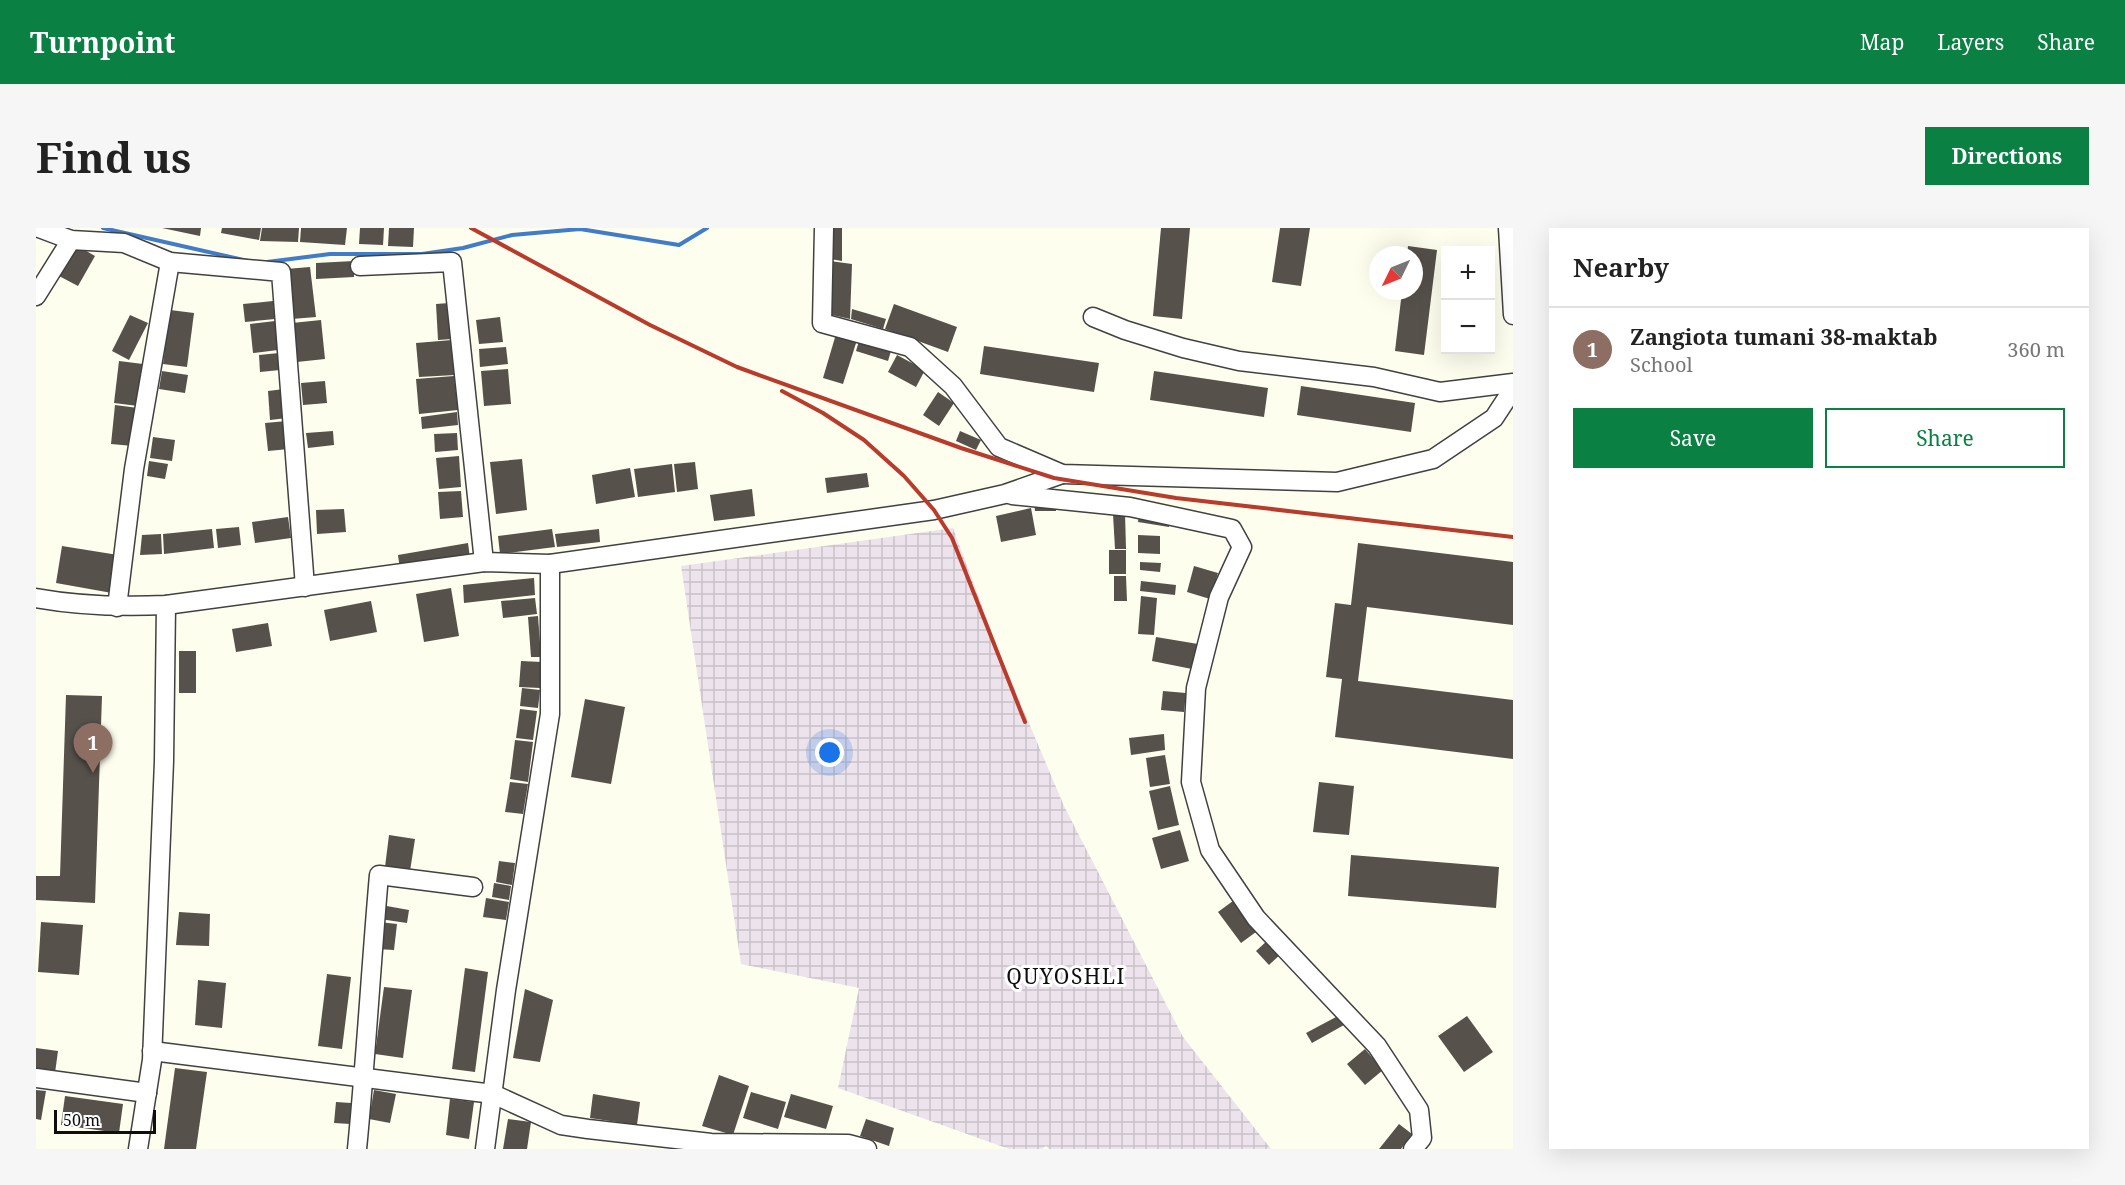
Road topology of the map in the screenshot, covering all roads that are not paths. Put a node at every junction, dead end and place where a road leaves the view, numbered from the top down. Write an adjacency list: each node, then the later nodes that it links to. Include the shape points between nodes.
1 (39, 228): 4 (street)
2 (824, 228): 12 (street, via 822,323 910,347 953,386 999,447)
3 (1508, 228): 8 (street)
4 (71, 240): 5 (street, via 124,243); 7 (street)
5 (170, 262): 16 (street, via 281,272); 19 (street, via 134,469)
6 (360, 266): 14 (street, via 452,262)
7 (36, 296)
8 (1513, 315)
9 (1093, 317): 10 (street, via 1183,348 1239,360 1374,377 1440,392)
10 (1513, 383)
11 (1513, 389): 12 (street, via 1494,418 1433,459 1337,482)
12 (1062, 474): 13 (street)
13 (1005, 494): 15 (street, via 934,510); 31 (street, via 1130,507 1232,529 1242,547 1219,597 1196,688 1191,782 1210,850 1256,918 1377,1046 1419,1110 1422,1138)
14 (484, 562): 15 (street); 16 (street)
15 (550, 564): 25 (street, via 550,714)
16 (305, 587): 18 (street)
17 (36, 598): 19 (street)
18 (166, 605): 19 (street); 21 (street)
19 (117, 608)
20 (472, 887): 23 (street, via 378,875)
21 (152, 1051): 23 (street); 24 (street)
22 (36, 1078): 24 (street)
23 (364, 1078): 25 (street); 28 (street)
24 (147, 1093): 27 (street)
25 (493, 1094): 26 (street, via 561,1125); 29 (street)
26 (710, 1146): 30 (street, via 848,1144)
27 (138, 1149)
28 (357, 1149)
29 (485, 1149)
30 (867, 1149)
31 (1413, 1149)

